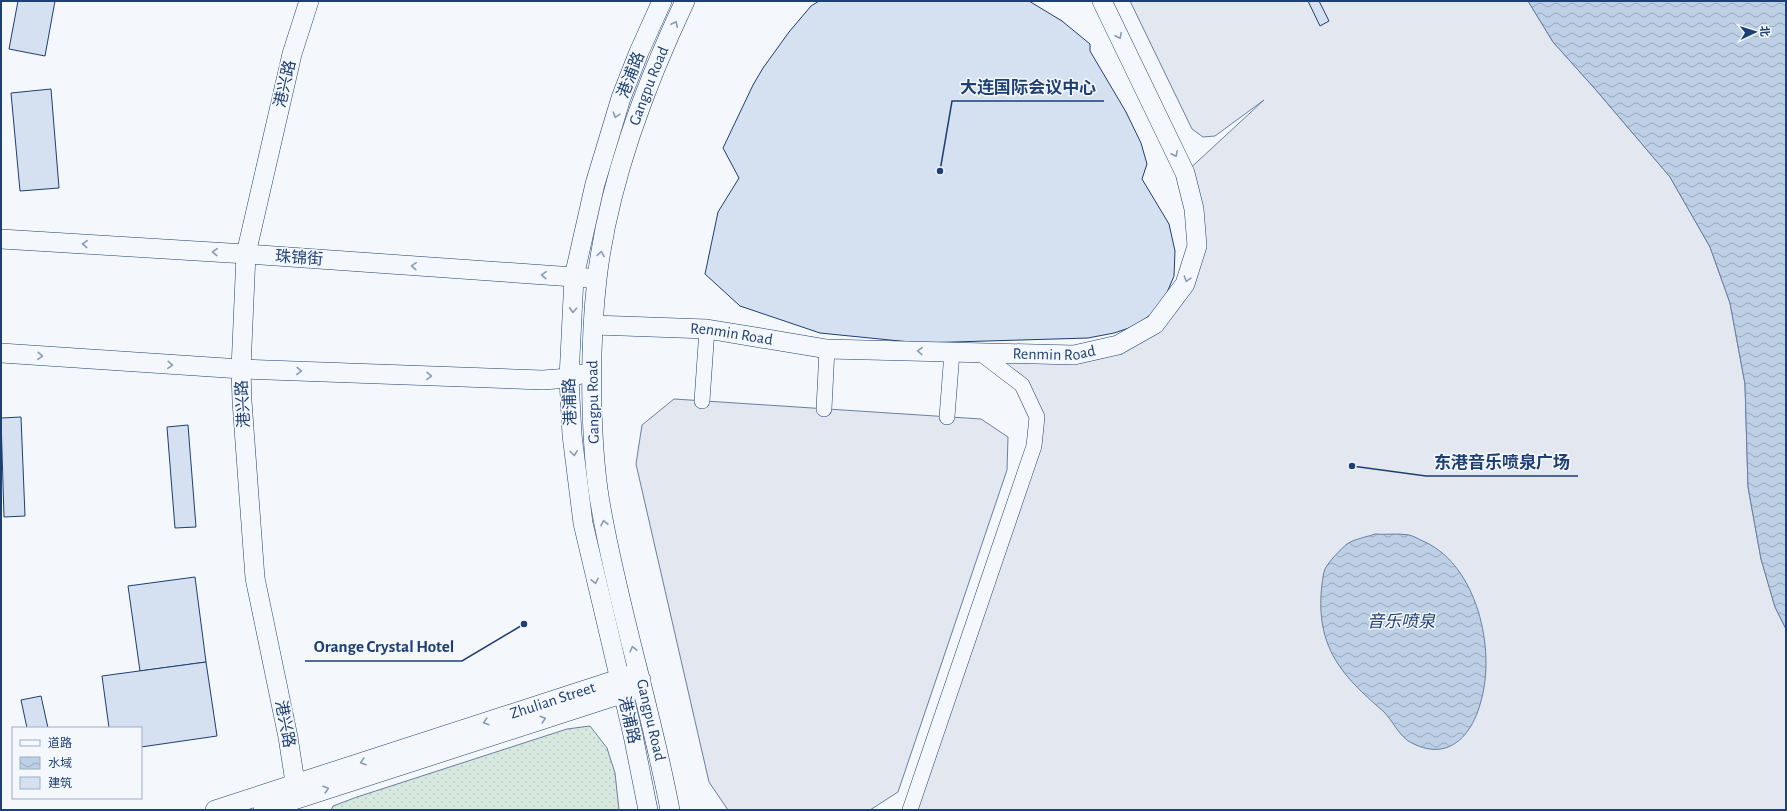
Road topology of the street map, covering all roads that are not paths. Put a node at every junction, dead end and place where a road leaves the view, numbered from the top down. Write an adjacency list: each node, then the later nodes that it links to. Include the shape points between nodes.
1 (309, 1): 6 (main road, 港兴路, via 292,54)
2 (662, 1): 7 (main road, 港浦路, one-way to 7, via 621,98 595,184)
3 (685, 1): 8 (main road, Gangpu Road, one-way to 3, via 619,174 641,105)
4 (1102, 1): 14 (main road, Renmin Road, one-way to 14, via 1185,173 1194,209 1197,246 1186,284 1155,324 1118,345 1074,355)
5 (1, 239): 6 (main road, 珠锦街, one-way to 5)
6 (246, 254): 7 (main road, 珠锦街, one-way to 6); 15 (main road, 港兴路)
7 (574, 277): 8 (main road, 珠锦街); 17 (main road, 港浦路, one-way to 17)
8 (597, 279): 9 (main road, Gangpu Road)
9 (594, 325): 10 (main road, Renmin Road); 16 (main road, Gangpu Road)
10 (708, 329): 11 (main road, Renmin Road); 18 (street)
11 (827, 349): 12 (main road, Renmin Road, one-way to 11); 19 (street)
12 (952, 352): 14 (main road, Renmin Road); 20 (street)
13 (1, 353): 15 (main road, one-way to 15)
14 (980, 353): 28 (street, via 1022,386 1037,417 1034,446)
15 (241, 369): 17 (main road, one-way to 17, via 543,380); 23 (main road, 港兴路, via 255,578 288,737)
16 (591, 370): 17 (main road); 21 (main road, Gangpu Road, one-way to 16, via 600,507 594,448)
17 (569, 378): 22 (main road, 港浦路, one-way to 22, via 572,435 583,523)
18 (702, 401)
19 (824, 409)
20 (947, 417)
21 (641, 680): 22 (main road, Zhulian Street, via 634,674); 27 (main road, Gangpu Road)
22 (621, 686): 23 (main road, Zhulian Street); 26 (main road, 港浦路)
23 (297, 798): 24 (main road, Zhulian Street); 25 (main road, Zhulian Street)
24 (214, 810)
25 (263, 810)
26 (648, 810)
27 (670, 810)
28 (910, 810)

